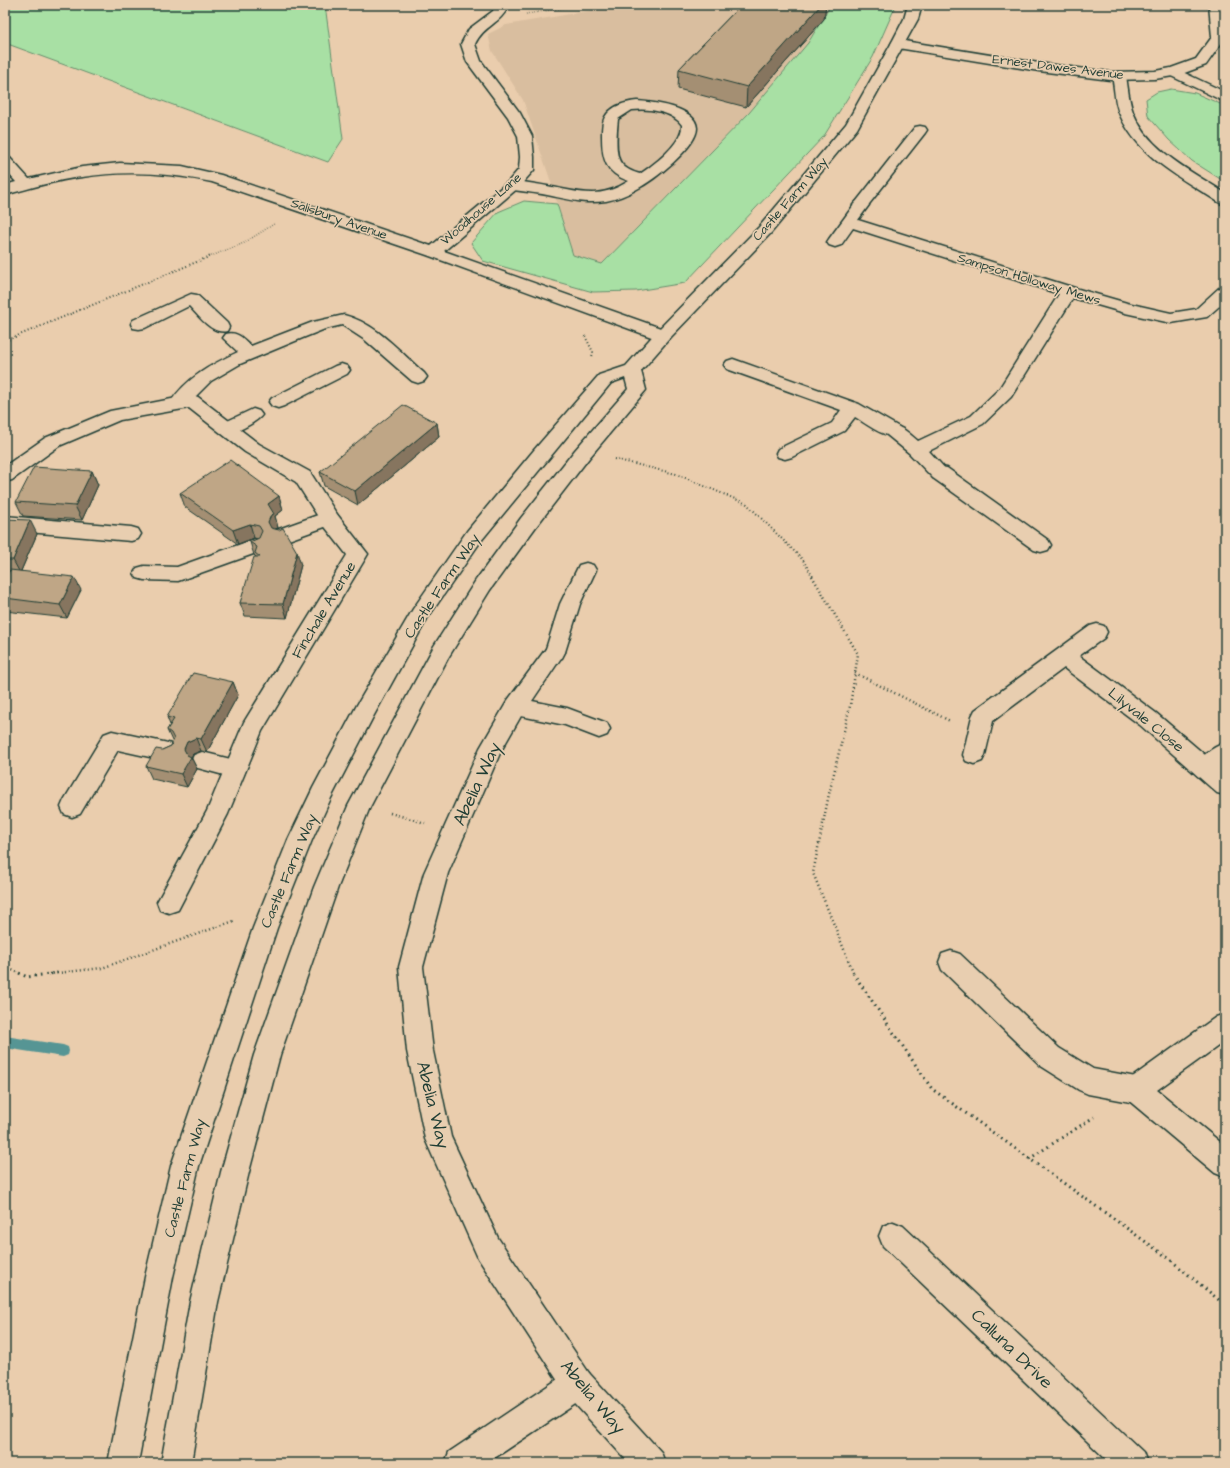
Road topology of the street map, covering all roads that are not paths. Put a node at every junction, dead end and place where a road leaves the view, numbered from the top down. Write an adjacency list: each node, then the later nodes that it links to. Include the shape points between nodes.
1 (915, 5): 4 (street, Castle Farm Way)
2 (1216, 5): 5 (street, Ernest Dawes Avenue, via 1219,37 1201,62)
3 (501, 9): 12 (street, Woodhouse Lane, via 474,32 468,44 474,62 515,116 525,136 526,170)
4 (898, 44): 6 (street, Ernest Dawes Avenue, via 1039,68); 21 (street, Castle Farm Way, via 852,126 765,230)
5 (1174, 72): 6 (street, Ernest Dawes Avenue); 7 (street)
6 (1119, 76): 14 (street, via 1127,116 1142,141)
7 (1225, 98)
8 (920, 130): 15 (street)
9 (5, 161): 11 (street)
10 (642, 180): 10 (street, via 660,167 689,134 689,124 681,115 653,106 632,106 619,110 611,118 609,144 614,165 626,175); 12 (street, via 613,194 597,198 580,198)
11 (25, 184): 13 (street, Salisbury Avenue); 17 (street, Salisbury Avenue, via 82,172 120,168 182,171 260,191)
12 (513, 185): 17 (street, Woodhouse Lane)
13 (5, 190)
14 (1225, 200)
15 (849, 222): 16 (street); 18 (street, Sampson Holloway Mews)
16 (835, 242)
17 (433, 252): 21 (street, Salisbury Avenue)
18 (1069, 292): 19 (street, Sampson Holloway Mews, via 1171,318 1201,312); 32 (street, via 1006,393 977,420)
19 (1225, 292)
20 (140, 324): 22 (street, via 191,299)
21 (663, 335): 25 (street, Castle Farm Way)
22 (250, 354): 26 (street, via 311,328 343,320 361,327); 28 (street, via 209,374)
23 (733, 365): 29 (street)
24 (341, 370): 27 (street)
25 (632, 370): 62 (street, Castle Farm Way, via 606,380 540,454 474,536 420,614 365,711 300,840 265,928 185,1166 159,1277); 63 (street, via 637,390 582,454 483,585 441,652 359,806 326,887 266,1055 204,1302)
26 (418, 377)
27 (278, 402)
28 (179, 403): 31 (street, Finchale Avenue, via 192,401); 34 (street, Finchale Avenue, via 116,415 52,442)
29 (853, 408): 32 (street, via 893,431); 33 (street, via 838,427)
30 (253, 415): 31 (street)
31 (227, 428): 35 (street, Finchale Avenue, via 252,448 303,477)
32 (916, 449): 39 (street, via 940,473)
33 (785, 453)
34 (5, 475)
35 (329, 518): 38 (street); 52 (street, Finchale Avenue, via 358,554 252,728)
36 (5, 523): 37 (street)
37 (131, 534)
38 (283, 535)
39 (1040, 544)
40 (255, 546): 42 (street, via 178,574)
41 (586, 570): 45 (street, Abelia Way, via 570,604 555,652)
42 (144, 573)
43 (1097, 632): 44 (street)
44 (1065, 657): 47 (street, via 984,716); 51 (street, Lilyvale Close, via 1148,719)
45 (516, 706): 46 (street, via 567,717); 61 (street, Abelia Way, via 492,748 436,874 411,967 420,1051 438,1139 488,1248)
46 (599, 729)
47 (976, 745)
48 (168, 752): 54 (street, via 112,740)
49 (1225, 752): 51 (street)
50 (202, 761): 52 (street)
51 (1205, 768): 53 (street, Lilyvale Close)
52 (235, 769): 55 (street, Finchale Avenue, via 217,814)
53 (1225, 786)
54 (72, 807)
55 (169, 902)
56 (951, 962): 58 (street, via 1050,1057 1088,1081)
57 (1225, 1026): 58 (street)
58 (1136, 1090): 59 (street)
59 (1225, 1162)
60 (893, 1236): 66 (street, Calluna Drive)
61 (578, 1384): 64 (street); 65 (street, Abelia Way)
62 (123, 1463)
63 (176, 1463)
64 (460, 1463)
65 (650, 1463)
66 (1132, 1463)

